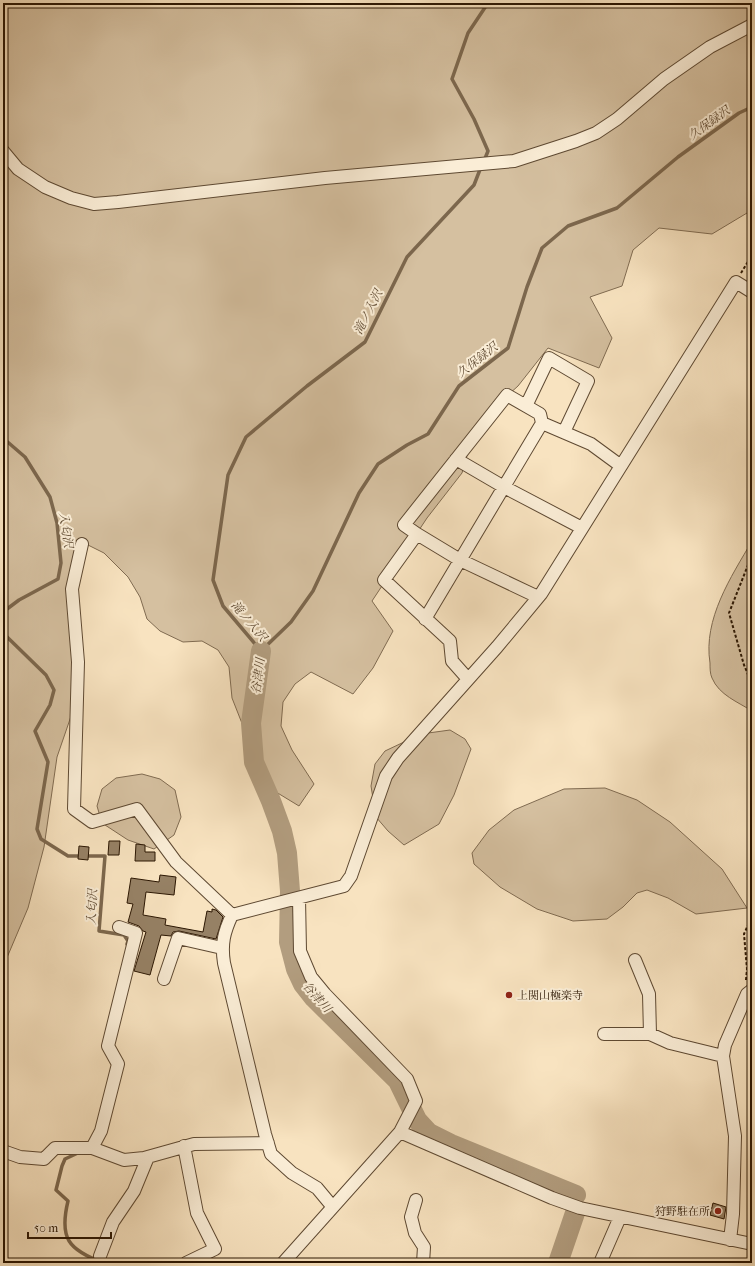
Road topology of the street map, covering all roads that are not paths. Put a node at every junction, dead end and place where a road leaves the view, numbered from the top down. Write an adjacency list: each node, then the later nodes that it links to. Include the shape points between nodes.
1 (752, 25): 2 (street, via 710,47 664,79 617,119 596,133 576,142 514,161 325,178 94,204 44,187 18,169)
2 (3, 151)
3 (752, 292): 8 (street, via 736,282)
4 (526, 406): 5 (street, via 540,414); 6 (street, via 549,358 588,381); 7 (street, via 507,395)
5 (542, 423): 6 (street); 9 (street)
6 (564, 432): 8 (street, via 591,444)
7 (456, 459): 9 (street); 11 (street, via 404,525)
8 (621, 466): 10 (street)
9 (504, 487): 10 (street); 13 (street)
10 (582, 528): 14 (street)
11 (417, 534): 13 (street); 15 (street, via 384,580)
12 (82, 544): 18 (street, via 72,589 78,662 74,809 92,822 137,809 176,862)
13 (460, 560): 14 (street); 15 (street)
14 (538, 597): 16 (street)
15 (425, 619): 16 (street, via 450,641 452,661)
16 (468, 679): 17 (street, via 398,758 386,776 351,876 344,886)
17 (299, 898): 18 (street); 27 (street, via 300,951 311,976 325,994 407,1078 416,1101)
18 (232, 915): 20 (street, via 224,931)
19 (119, 927): 30 (street, via 136,933 108,1046 118,1064 101,1131)
20 (222, 948): 22 (street, via 178,938); 28 (street)
21 (635, 960): 25 (street, via 649,994)
22 (164, 979)
23 (750, 992): 26 (street, via 725,1045)
24 (604, 1034): 25 (street)
25 (650, 1034): 26 (street, via 670,1044)
26 (723, 1056): 36 (street, via 735,1136)
27 (400, 1132): 34 (street); 35 (street, via 552,1198 580,1208)
28 (268, 1143): 29 (street); 34 (street, via 271,1154 292,1173 317,1188)
29 (184, 1146): 32 (street); 39 (street, via 197,1213 216,1249)
30 (92, 1148): 31 (street, via 56,1148 44,1159 20,1157); 32 (street, via 124,1160)
31 (3, 1151)
32 (148, 1156): 38 (street, via 134,1191 113,1222)
33 (416, 1200): 41 (street, via 411,1217 415,1233 424,1247)
34 (332, 1206): 40 (street)
35 (620, 1216): 36 (street); 42 (street)
36 (730, 1240): 37 (street)
37 (752, 1244)
38 (100, 1256)
39 (186, 1263)
40 (283, 1263)
41 (423, 1263)
42 (600, 1263)

